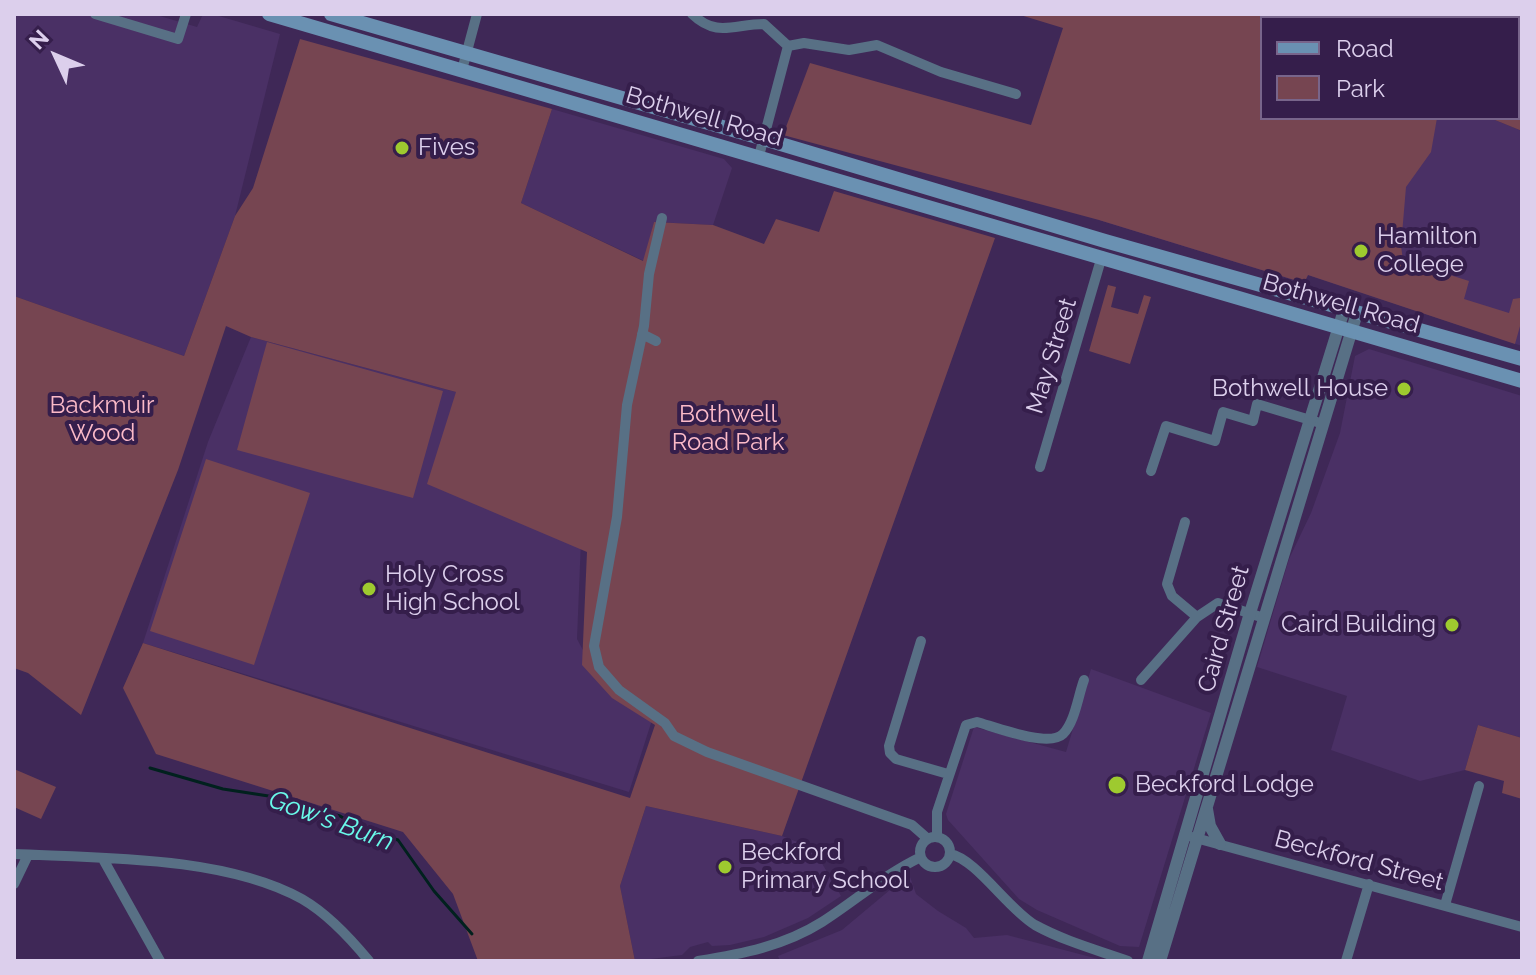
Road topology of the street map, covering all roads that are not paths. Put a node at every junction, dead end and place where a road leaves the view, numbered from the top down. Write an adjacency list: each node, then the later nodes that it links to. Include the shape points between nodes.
1 (95, 14): 2 (street, via 178,39)
2 (186, 14)
3 (269, 14): 7 (main road, Bothwell Road)
4 (331, 14): 10 (main road, Bothwell Road)
5 (477, 14): 10 (street)
6 (692, 14): 8 (street, via 719,29)
7 (294, 18): 11 (main road, Bothwell Road)
8 (765, 19): 9 (street)
9 (788, 46): 12 (street, via 804,43 849,50 877,45 941,72); 13 (street)
10 (466, 53): 11 (street); 13 (main road, Bothwell Road)
11 (462, 70): 14 (main road, Bothwell Road)
12 (1016, 94)
13 (764, 139): 14 (street); 16 (main road, Bothwell Road)
14 (759, 156): 16 (main road, Bothwell Road)
15 (662, 218): 19 (street)
16 (1103, 249): 17 (main road, Bothwell Road); 18 (main road, Bothwell Road); 24 (street, May Street)
17 (1350, 312): 18 (street, Caird Street); 21 (main road, Bothwell Road)
18 (1345, 328): 22 (main road, Bothwell Road); 23 (street, Caird Street)
19 (642, 334): 20 (street); 37 (street, via 627,405 617,517 594,646 599,667 678,738 912,825)
20 (656, 341)
21 (1522, 359)
22 (1522, 381)
23 (1317, 422): 25 (street, via 1257,404 1253,421 1223,412 1215,441 1166,426); 27 (street, Caird Street); 29 (street, Caird Street)
24 (1040, 467)
25 (1151, 471)
26 (1185, 522): 28 (street, via 1167,584 1172,596)
27 (1250, 613): 28 (street, via 1218,603); 29 (street); 36 (street, Caird Street)
28 (1197, 617): 32 (street)
29 (1264, 618): 35 (street, Caird Street)
30 (921, 641): 33 (street, via 890,753)
31 (1084, 680): 33 (street, via 1061,737 1049,741 972,722)
32 (1141, 680)
33 (948, 774): 37 (street)
34 (1479, 786): 46 (street)
35 (1207, 806): 36 (street, Caird Street); 38 (street)
36 (1192, 836): 38 (street, Beckford Street); 52 (street, Caird Street); 53 (street, Caird Street)
37 (933, 838): 40 (street, via 948,845); 42 (street, via 921,846)
38 (1220, 844): 45 (street, Beckford Street)
39 (14, 854): 41 (street)
40 (950, 854): 42 (street, via 938,867); 51 (street, via 963,858 1034,924)
41 (28, 855): 43 (street); 44 (street)
42 (921, 857): 50 (street, via 804,932 777,944)
43 (103, 859): 48 (street); 49 (street, via 251,877 303,899)
44 (14, 884)
45 (1369, 884): 46 (street, Beckford Street); 54 (street)
46 (1445, 905): 47 (street, Beckford Street)
47 (1522, 927)
48 (160, 961)
49 (369, 961)
50 (698, 961)
51 (1128, 961)
52 (1148, 961)
53 (1160, 961)
54 (1346, 961)

